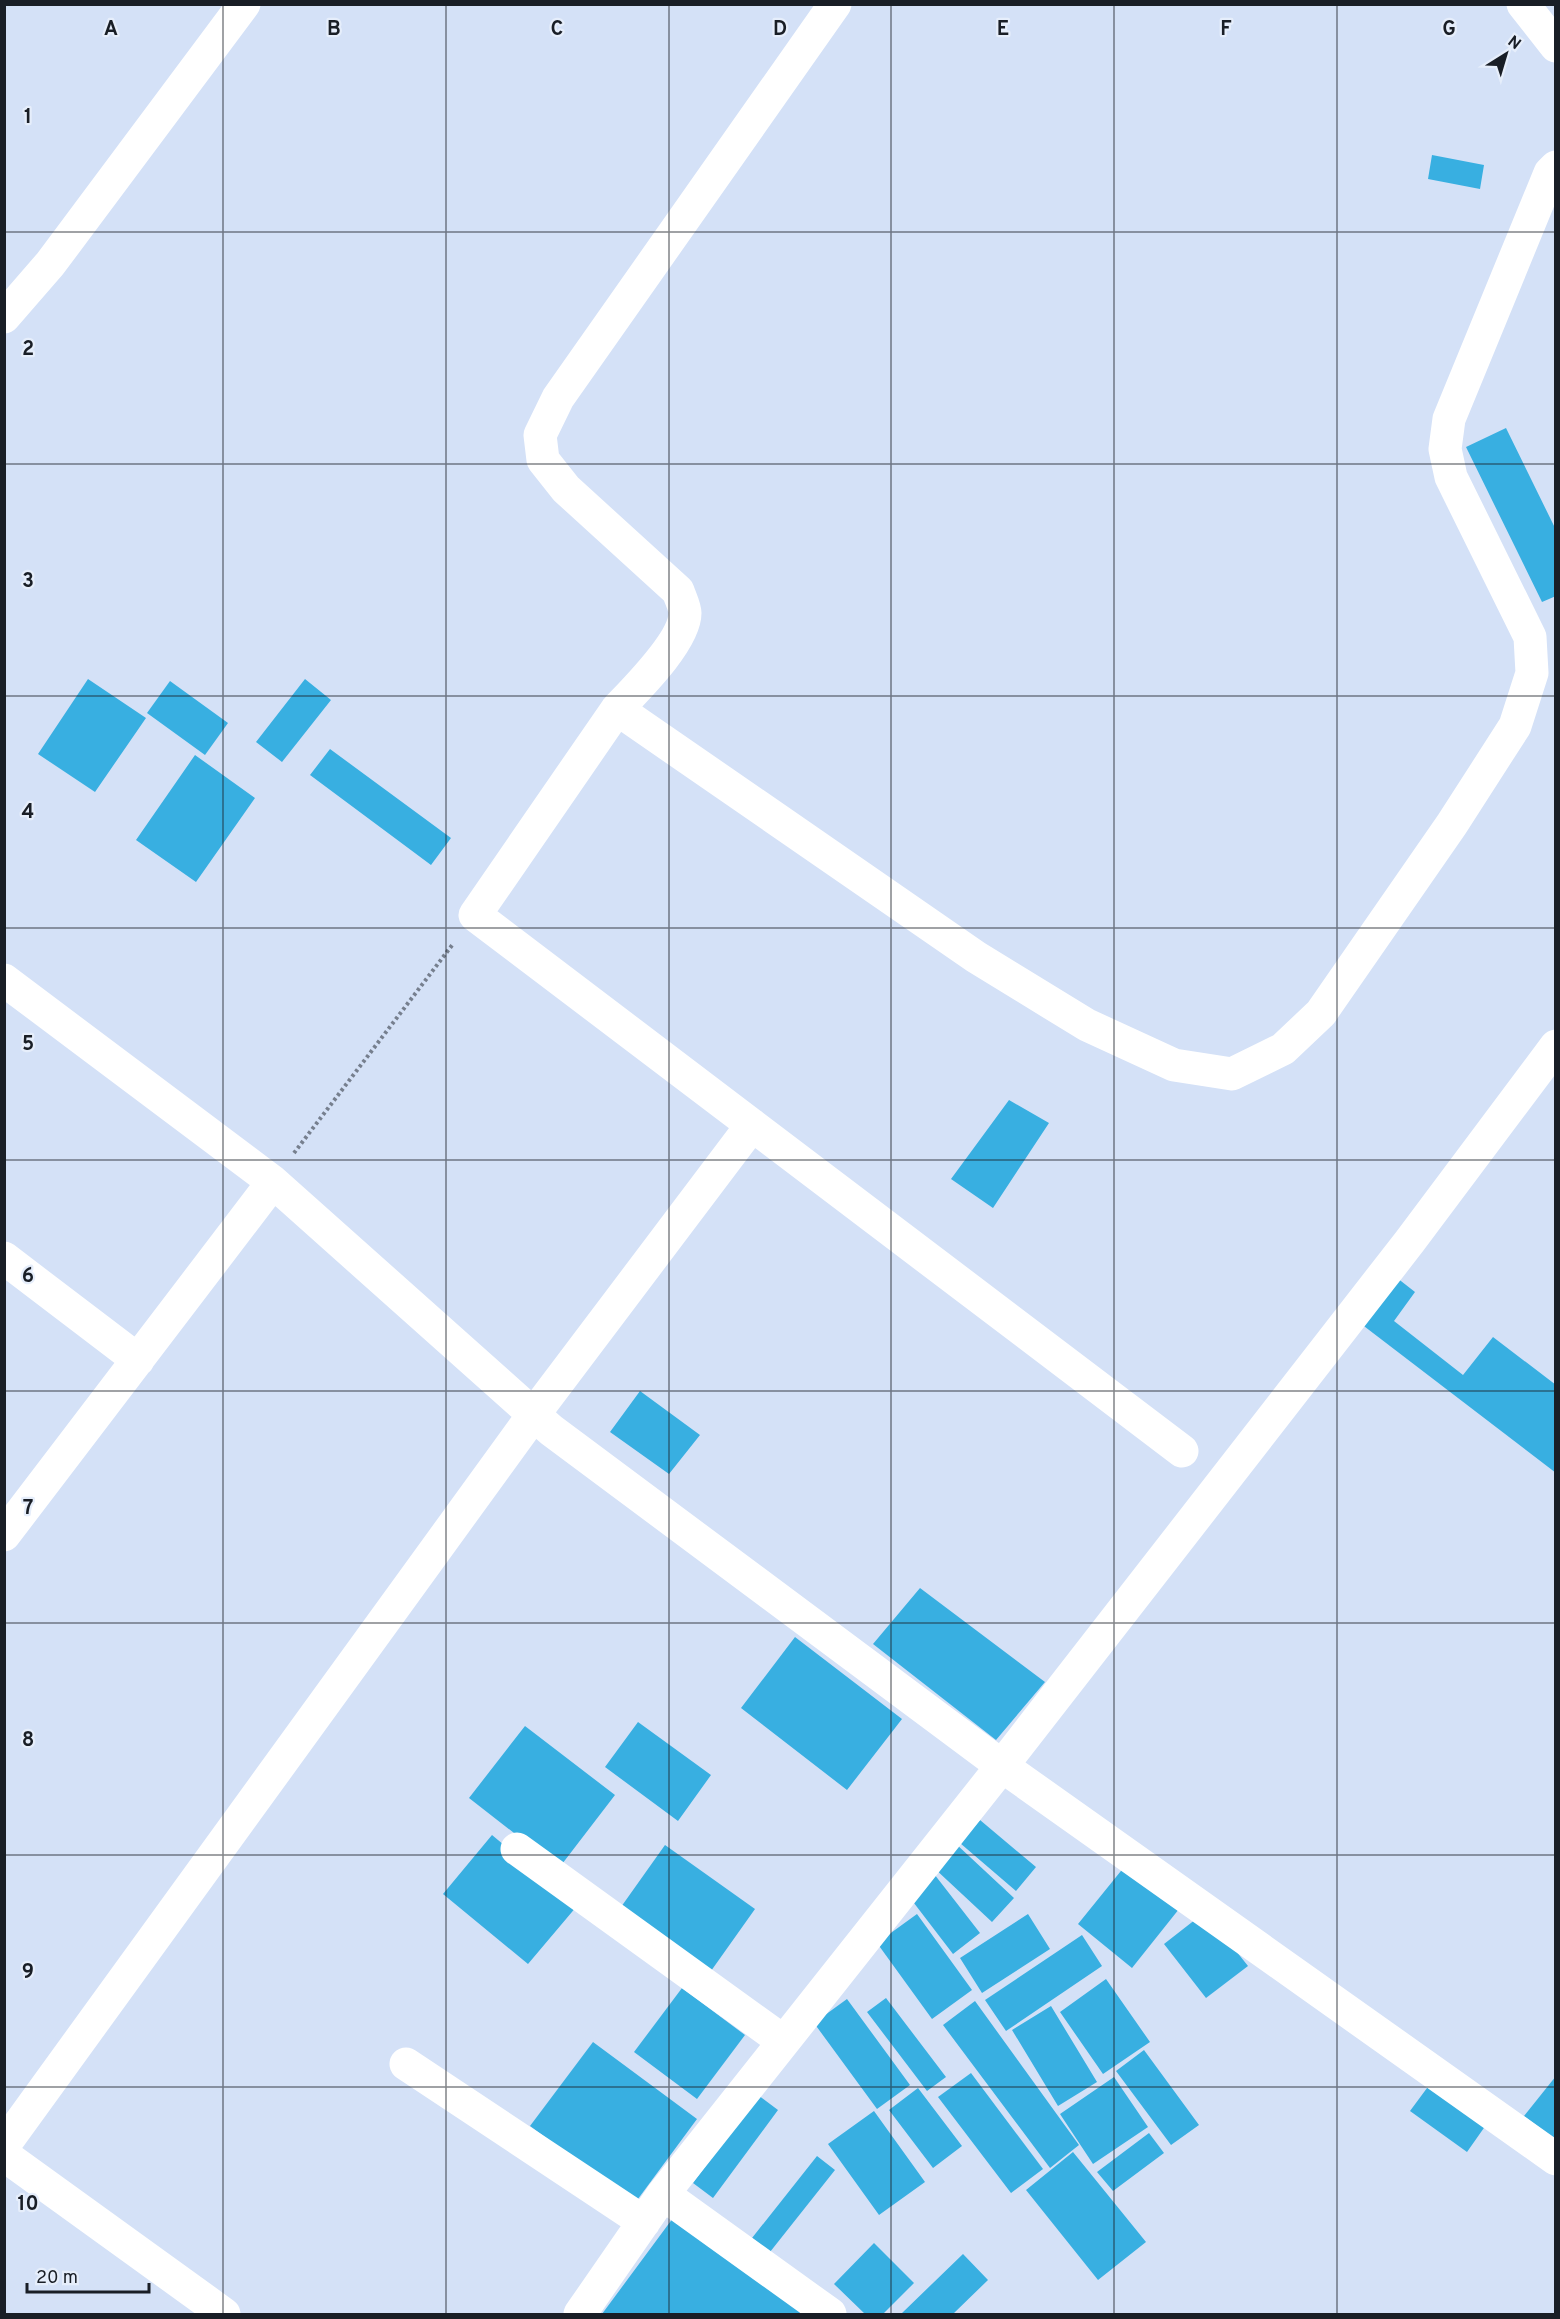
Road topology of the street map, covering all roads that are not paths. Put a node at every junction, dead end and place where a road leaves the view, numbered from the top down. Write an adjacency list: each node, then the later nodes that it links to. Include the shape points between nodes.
1 (244, 4): 6 (street, via 50,264)
2 (835, 4): 7 (street, via 558,398 540,435 543,460 566,489 678,591 685,613 679,636)
3 (1523, 4): 4 (street)
4 (1556, 46)
5 (1556, 167): 7 (street, via 1550,173 1449,419 1445,449 1451,477 1530,638 1532,673 1515,726 1452,824 1321,1013 1283,1049 1232,1074 1174,1065 1087,1025 976,957)
6 (4, 317)
7 (616, 709): 10 (street, via 475,915)
8 (4, 980): 11 (street)
9 (1556, 1046): 17 (street, via 1410,1241)
10 (752, 1125): 14 (street); 15 (street)
11 (273, 1182): 13 (street); 14 (street)
12 (4, 1258): 13 (street)
13 (138, 1360): 16 (street)
14 (534, 1414): 17 (street); 21 (street)
15 (1182, 1451)
16 (4, 1535)
17 (1002, 1766): 19 (street); 23 (street)
18 (517, 1849): 19 (street)
19 (783, 2042): 24 (street)
20 (406, 2064): 25 (street)
21 (4, 2145)
22 (4, 2155): 26 (street)
23 (1556, 2159)
24 (663, 2194): 25 (street); 28 (street)
25 (644, 2222): 27 (street)
26 (224, 2314)
27 (580, 2314)
28 (830, 2314)

